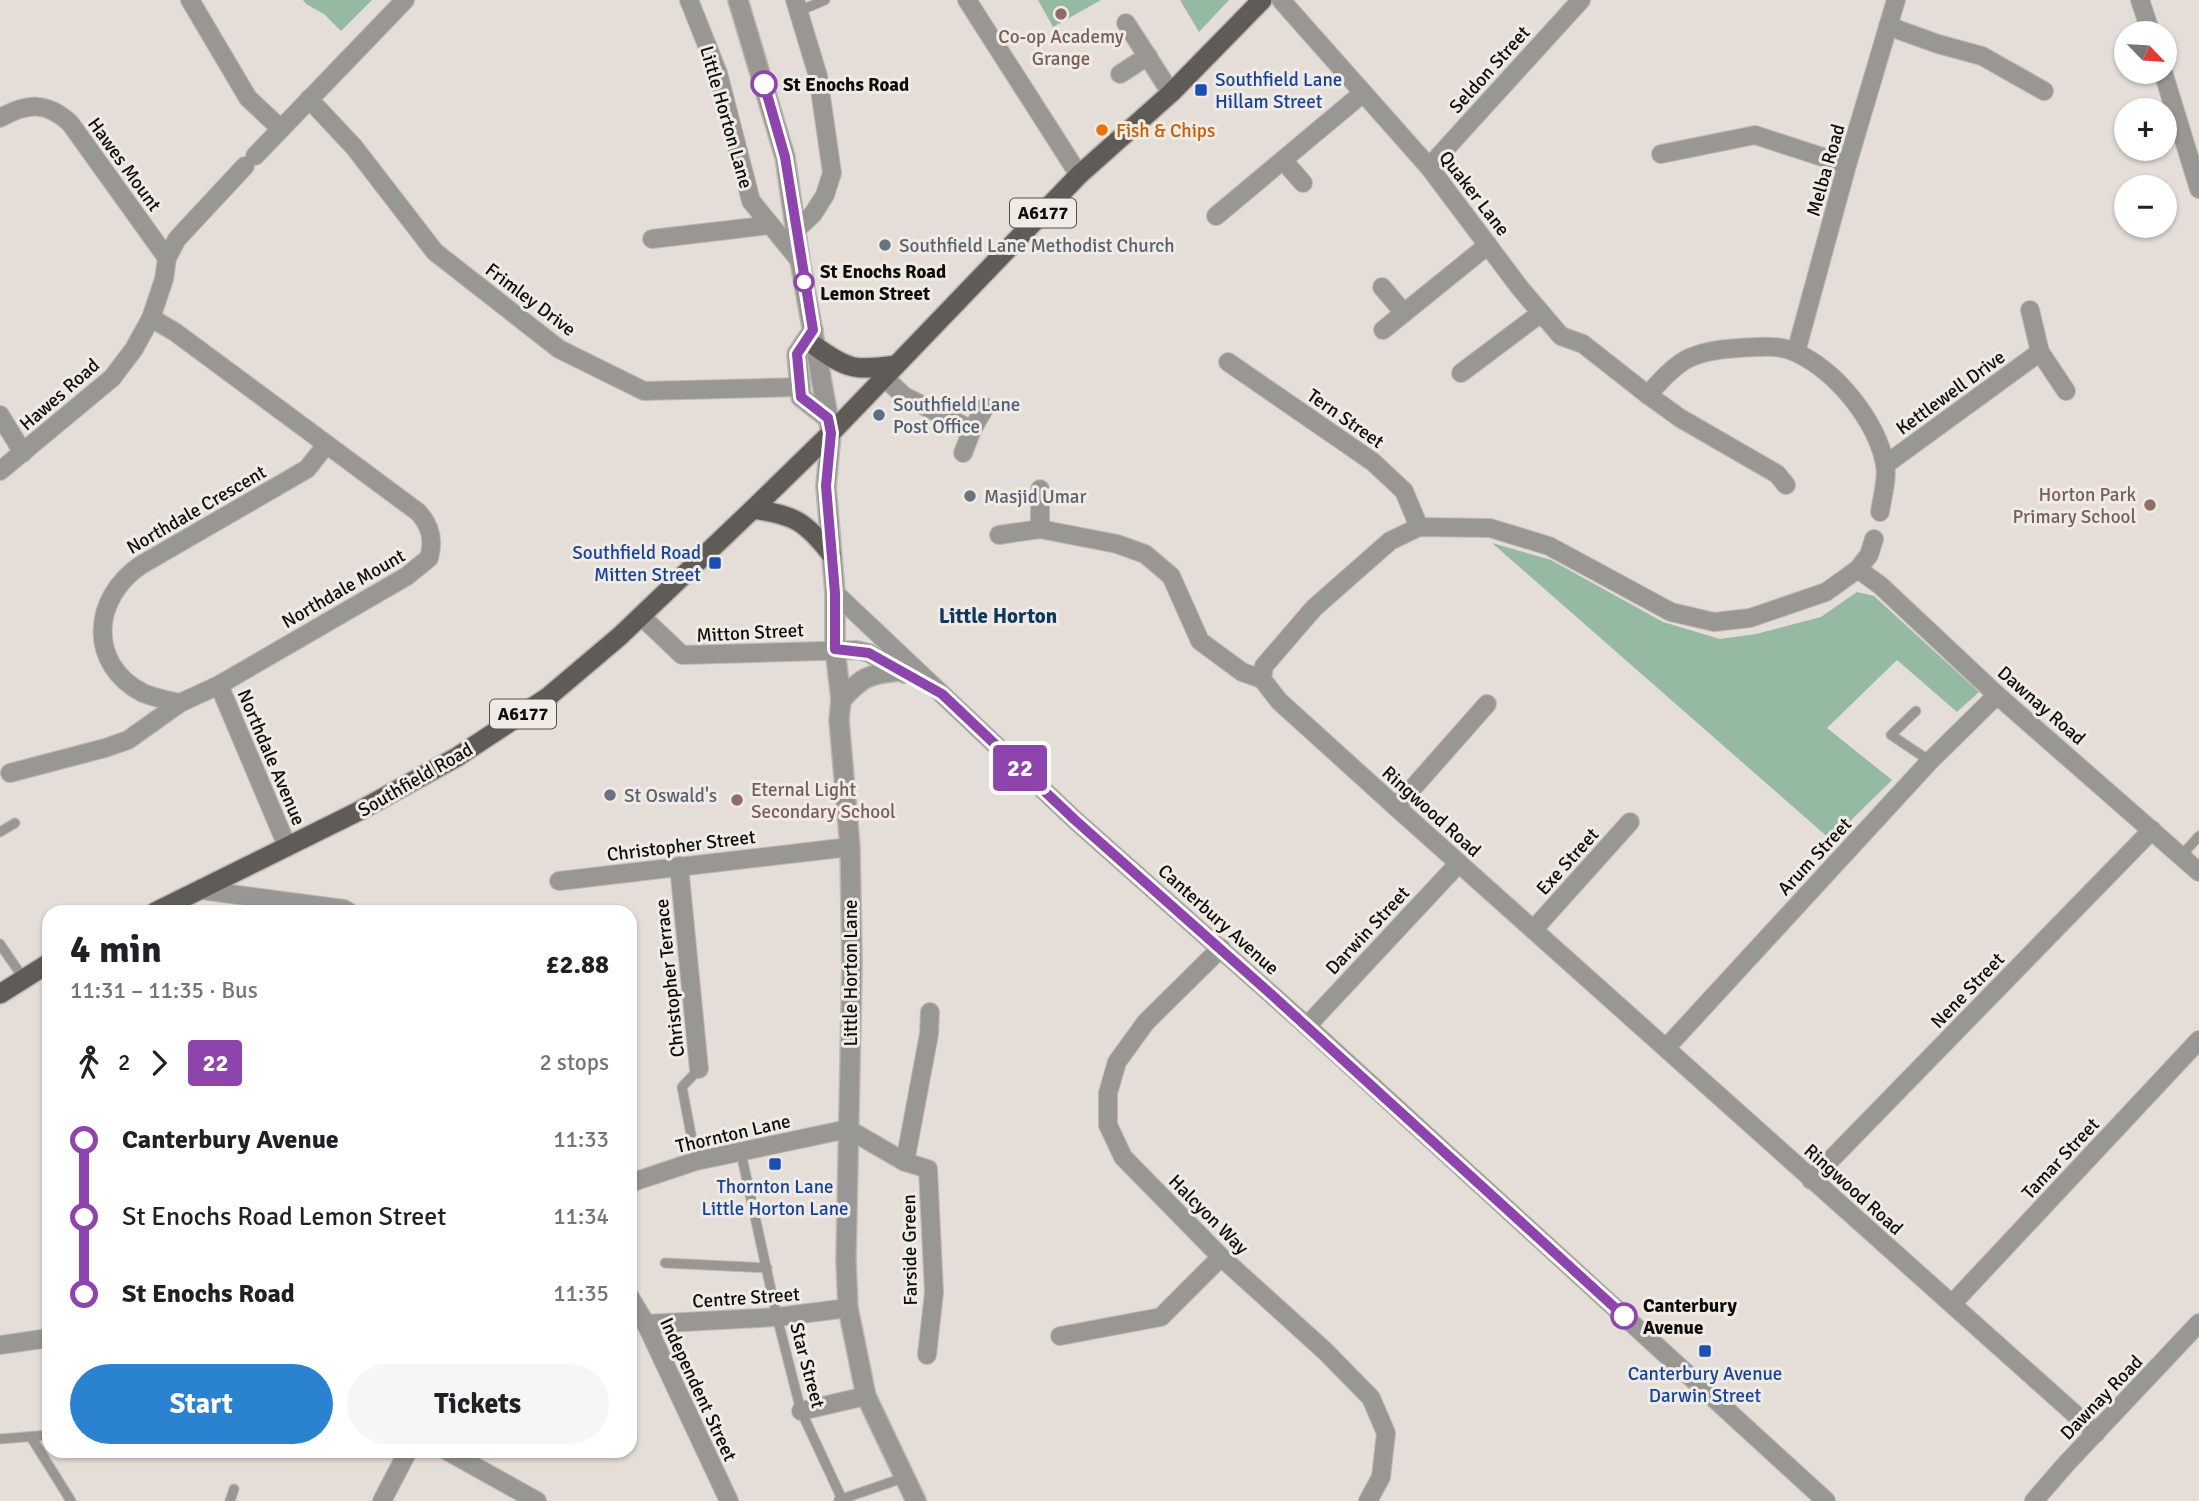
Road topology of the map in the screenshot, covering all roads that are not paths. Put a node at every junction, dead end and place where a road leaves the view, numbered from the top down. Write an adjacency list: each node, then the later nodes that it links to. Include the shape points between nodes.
1 (190, 0): 24 (street, via 248,98)
2 (405, 0): 22 (street, Hawes Road)
3 (689, 0): 33 (street, Little Horton Lane, via 718,73 751,201)
4 (738, 0): 34 (street, via 785,157)
5 (825, 0): 12 (lane)
6 (967, 0): 29 (street)
7 (1262, 0): 20 (main road, A6177)
8 (1281, 0): 21 (street, Quaker Lane)
9 (1581, 0): 28 (street, Seldon Street)
10 (1896, 0): 15 (street, Melba Road)
11 (2140, 0): 13 (street)
12 (797, 5): 34 (street, via 818,76 832,173 825,195)
13 (2147, 21)
14 (1126, 23): 16 (street)
15 (1888, 26): 19 (street, via 1982,56); 27 (street, Melba Road)
16 (1149, 56): 17 (street); 20 (street)
17 (1120, 74)
18 (2167, 84): 31 (street)
19 (2044, 91)
20 (1171, 93): 29 (main road, A6177)
21 (1363, 93): 26 (street); 28 (street, Quaker Lane)
22 (309, 99): 24 (street, Hawes Road); 51 (street, Frimley Drive, via 355,147 435,252 559,349 644,391)
23 (0, 118): 37 (street, Hawes Mount, via 29,106 62,116)
24 (281, 129): 37 (street, Hawes Road, via 177,239)
25 (1661, 154): 27 (street, via 1755,135)
26 (1283, 160): 30 (street); 32 (street)
27 (1847, 165): 46 (street, Melba Road)
28 (1429, 167): 36 (street, Quaker Lane)
29 (1079, 175): 49 (main road, A6177)
30 (1304, 183)
31 (2199, 189)
32 (1216, 216)
33 (770, 225): 35 (street); 38 (street, Little Horton Lane)
34 (797, 229): 38 (street)
35 (652, 239)
36 (1488, 245): 41 (street); 42 (street, Quaker Lane)
37 (167, 258): 43 (street, Hawes Road)
38 (800, 261): 45 (street)
39 (1382, 287): 41 (street)
40 (2030, 310): 47 (street)
41 (1404, 313): 44 (street)
42 (1541, 313): 50 (street); 53 (street, Quaker Lane, via 1561,336 1583,344)
43 (151, 318): 58 (street, Northdale Mount); 59 (street, Hawes Road, via 112,378)
44 (1383, 330)
45 (814, 338): 49 (main road, via 836,361); 51 (street, via 797,354); 56 (street)
46 (1796, 352): 53 (street, via 1766,346 1721,349 1684,360); 61 (street, via 1836,380 1854,400)
47 (2040, 352): 52 (street); 61 (street, Kettlewell Drive)
48 (1228, 362): 67 (street, Tern Street, via 1373,462 1404,491)
49 (890, 371): 56 (main road, A6177); 57 (street, via 904,396)
50 (1461, 373)
51 (800, 387): 56 (street, via 801,397)
52 (2066, 391)
53 (1648, 395): 63 (street, Quaker Lane, via 1777,474)
54 (985, 407): 57 (street)
55 (0, 415): 59 (street)
56 (829, 425): 65 (main road, Southfield Road / A6177); 71 (street, Little Horton Lane, via 826,486)
57 (972, 430): 60 (street)
58 (326, 445): 78 (street, Northdale Mount, via 418,512 432,538 429,558 407,576); 82 (street, Northdale Crescent, via 307,469 135,569 110,597 103,633 112,665 141,692)
59 (23, 453): 62 (street, Hawes Road)
60 (964, 453)
61 (1885, 465): 66 (street)
62 (0, 471)
63 (1786, 485)
64 (1040, 489): 68 (street)
65 (753, 509): 71 (main road, via 783,513 798,521); 74 (main road, Southfield Road / A6177)
66 (1880, 512)
67 (1419, 527): 72 (street, via 1490,528 1549,546 1671,612 1714,622 1785,608 1826,592); 77 (street, via 1390,541 1314,608 1264,666)
68 (1040, 529): 69 (street); 77 (street, via 1145,554 1171,576 1200,641 1242,672)
69 (999, 535)
70 (1874, 539): 72 (street)
71 (831, 554): 73 (street, Little Horton Lane)
72 (1858, 569): 80 (street, Dawnay Road)
73 (835, 593): 75 (street, Little Horton Lane); 79 (street, Canterbury Avenue)
74 (641, 616): 75 (street, Mitton Street, via 682,655); 93 (main road, Southfield Road / A6177, via 548,698 457,757)
75 (835, 649): 76 (street, Mitton Street, via 869,653); 81 (street, Little Horton Lane)
76 (900, 671): 79 (street, Mitton Street); 81 (street, via 873,673)
77 (1262, 679): 87 (street, Ringwood Road, via 1279,701)
78 (219, 685): 82 (street, Northdale Mount); 93 (street, Northdale Avenue)
79 (942, 694): 105 (street, Canterbury Avenue, via 1075,820)
80 (1997, 695): 85 (street, Arum Street); 90 (street, Dawnay Road)
81 (841, 700): 94 (street, Little Horton Lane)
82 (180, 703): 86 (street, Northdale Mount, via 128,740)
83 (1487, 704): 87 (street)
84 (1916, 711): 85 (lane, via 1891,735)
85 (1930, 761): 112 (street, Arum Street)
86 (10, 773)
87 (1396, 807): 96 (street, Ringwood Road)
88 (1630, 821): 103 (street, Exe Street)
89 (15, 822): 91 (lane)
90 (2152, 830): 95 (street, Dawnay Road); 118 (street, Nene Street)
91 (0, 832)
92 (2199, 836): 95 (lane)
93 (286, 846): 100 (main road, Southfield Road / A6177)
94 (850, 847): 97 (street, Christopher Street); 114 (street, Little Horton Lane)
95 (2181, 856): 98 (street, Dawnay Road)
96 (1459, 863): 103 (street, Ringwood Road); 110 (street, Darwin Street)
97 (678, 866): 99 (street, Christopher Street); 113 (street, Christopher Terrace)
98 (2199, 872)
99 (559, 881)
100 (201, 890): 101 (main road, Southfield Road / A6177); 102 (street)
101 (170, 905)
102 (314, 905)
103 (1534, 929): 112 (street, Ringwood Road)
104 (0, 944): 107 (lane)
105 (1221, 948): 110 (street, Canterbury Avenue); 120 (street, Halcyon Way, via 1146,1023 1117,1062 1108,1093 1108,1125 1123,1157)
106 (42, 967): 107 (main road)
107 (24, 979): 108 (main road)
108 (0, 994)
109 (930, 1013): 117 (street)
110 (1307, 1026): 153 (street, Canterbury Avenue)
111 (2199, 1040): 123 (street, Tamar Street)
112 (1666, 1048): 118 (street, Ringwood Road)
113 (699, 1069): 116 (lane, Christopher Terrace, via 682,1087)
114 (848, 1129): 115 (street, Thornton Lane); 117 (street, Farside Green); 124 (street, Little Horton Lane)
115 (741, 1153): 116 (street, Thornton Lane); 122 (lane, Star Street)
116 (696, 1161): 119 (street, Thornton Lane)
117 (905, 1162): 132 (street, Farside Green, via 928,1168 934,1292)
118 (1811, 1180): 123 (street, Ringwood Road)
119 (637, 1181)
120 (1221, 1257): 129 (street, via 1161,1317); 152 (street, Halcyon Way, via 1371,1398 1386,1433 1381,1478)
121 (665, 1263): 122 (lane)
122 (767, 1269): 126 (lane, Star Street)
123 (1952, 1304): 135 (street, Ringwood Road)
124 (848, 1308): 126 (street, Centre Street); 133 (street, Little Horton Lane)
125 (637, 1309): 127 (street, Independent Street)
126 (777, 1317): 127 (street, Centre Street); 134 (lane, Star Street)
127 (646, 1324): 150 (street, Independent Street)
128 (2199, 1324): 135 (street, Dawnay Road)
129 (1060, 1336)
130 (42, 1339): 131 (street)
131 (0, 1345)
132 (928, 1355)
133 (866, 1396): 134 (street); 143 (street, Little Horton Lane)
134 (801, 1411): 145 (lane, Star Street)
135 (2096, 1433): 154 (street, Dawnay Road)
136 (42, 1435): 137 (lane)
137 (31, 1437): 138 (lane); 139 (lane)
138 (0, 1439)
139 (42, 1455)
140 (44, 1458): 146 (lane)
141 (404, 1458): 148 (street)
142 (460, 1458): 149 (street)
143 (903, 1478): 145 (lane); 151 (street, Little Horton Lane)
144 (234, 1489): 147 (lane)
145 (839, 1500)
146 (71, 1501)
147 (230, 1501)
148 (382, 1501)
149 (537, 1501)
150 (729, 1501)
151 (916, 1501)
152 (1368, 1501)
153 (1826, 1501)
154 (2034, 1501)

